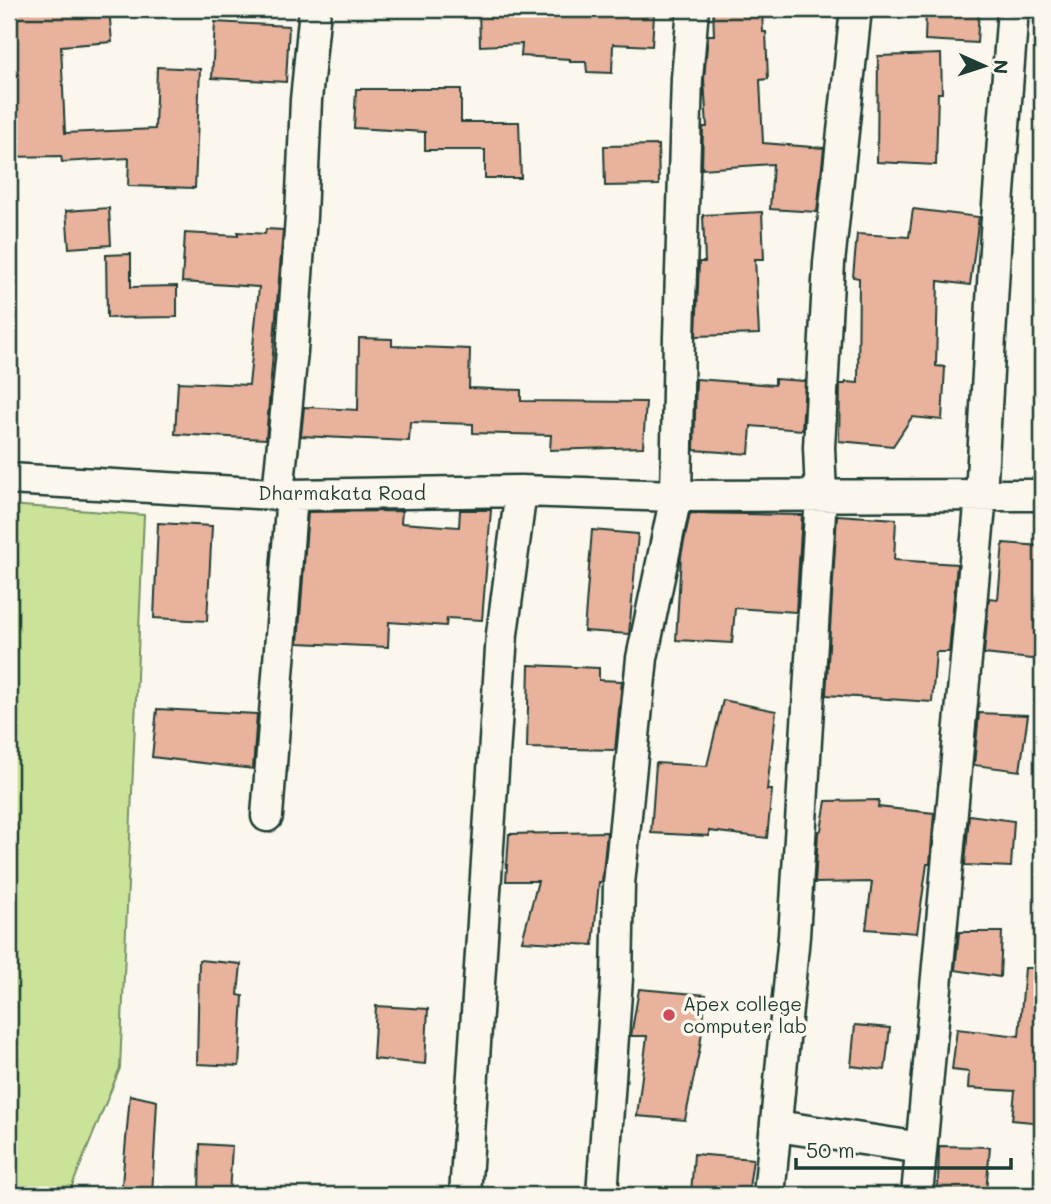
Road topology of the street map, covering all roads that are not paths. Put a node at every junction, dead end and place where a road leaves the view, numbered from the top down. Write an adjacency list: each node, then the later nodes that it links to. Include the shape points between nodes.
1 (315, 9): 7 (street)
2 (693, 9): 10 (street, via 686,105)
3 (856, 9): 11 (street, via 829,263 819,447)
4 (1013, 9): 8 (street)
5 (9, 479): 7 (street, Dharmakata Road)
6 (521, 491): 7 (street, Dharmakata Road); 10 (street, Dharmakata Road); 15 (street, via 502,634)
7 (285, 494): 12 (street)
8 (981, 495): 9 (street, Dharmakata Road); 11 (street, Dharmakata Road); 14 (street)
9 (1042, 495)
10 (676, 496): 11 (street, Dharmakata Road); 16 (street, via 642,658 619,884)
11 (821, 496): 13 (street, via 794,936)
12 (267, 816)
13 (777, 1126): 14 (street); 17 (street)
14 (921, 1148): 18 (street)
15 (465, 1195)
16 (602, 1195)
17 (769, 1195)
18 (917, 1195)

